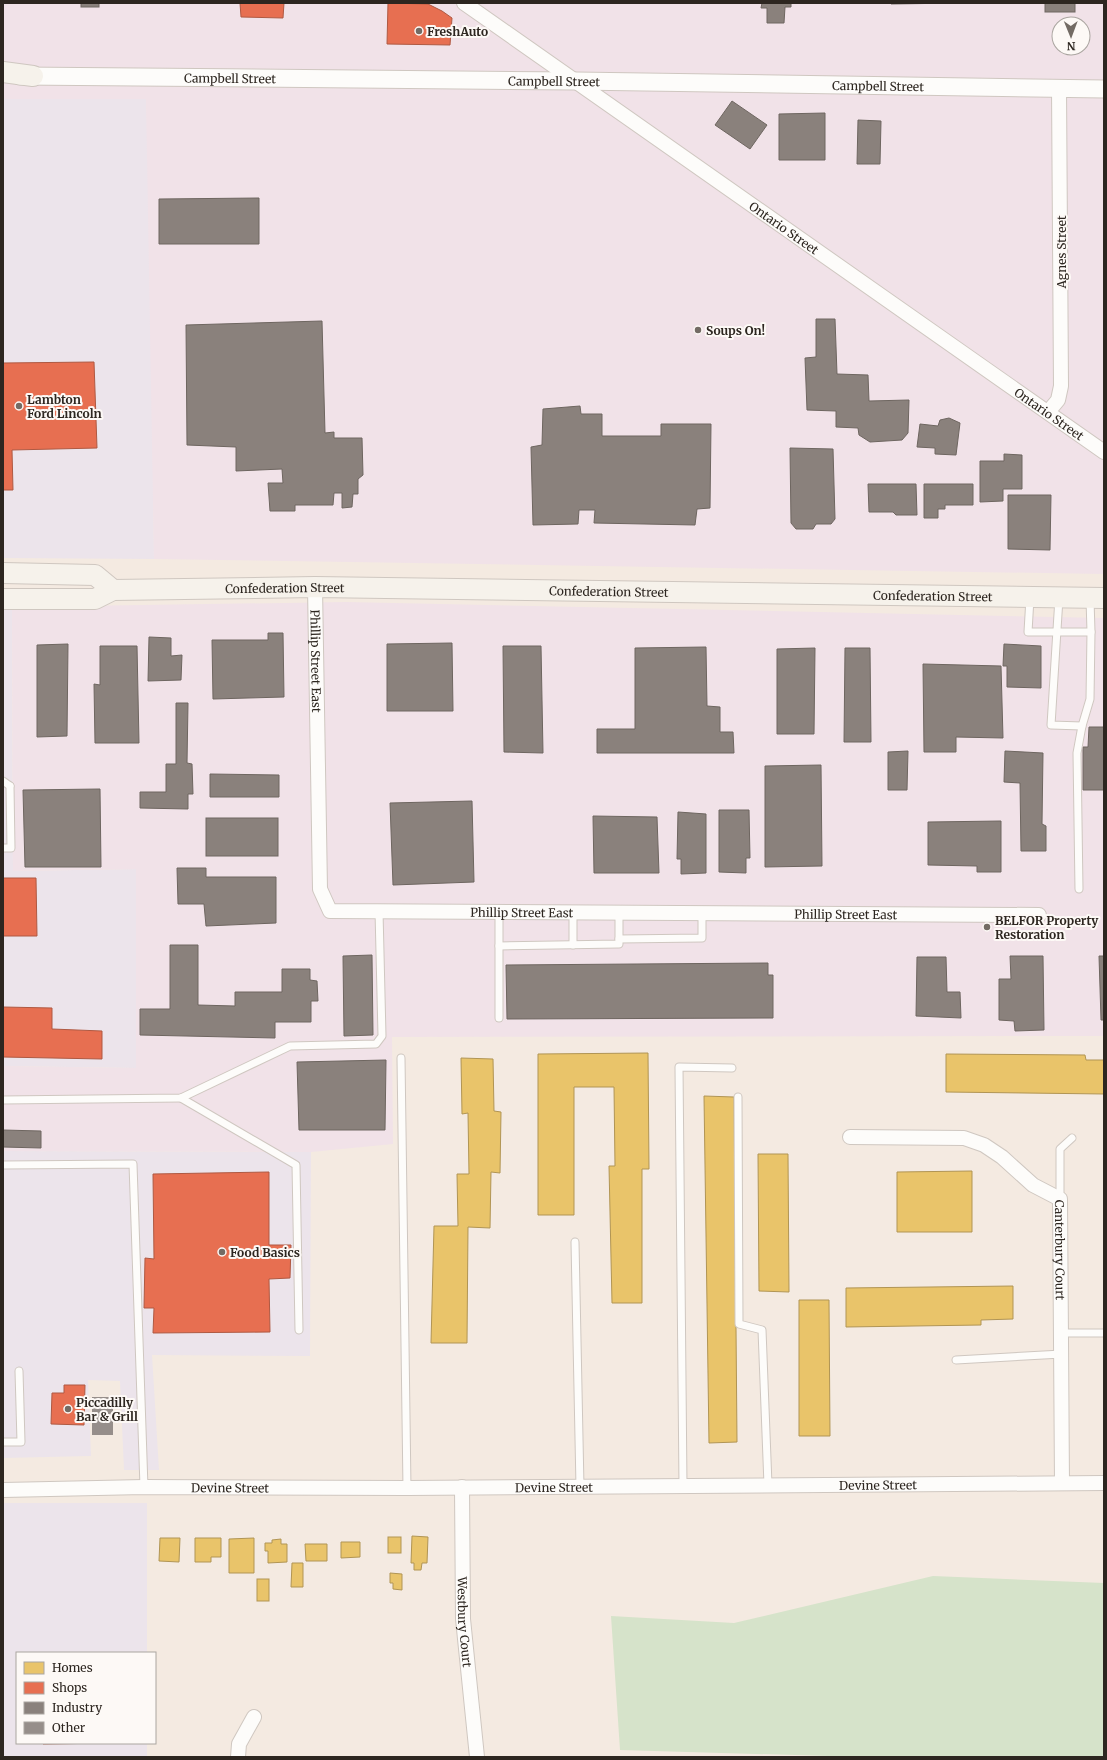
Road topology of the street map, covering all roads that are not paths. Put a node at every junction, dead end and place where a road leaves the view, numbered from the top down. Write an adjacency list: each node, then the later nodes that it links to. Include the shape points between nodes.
1 (464, 3): 6 (street, Ontario Street)
2 (3, 72): 4 (main road)
3 (3, 76): 4 (street, Campbell Street)
4 (33, 76): 5 (main road); 6 (street, Campbell Street)
5 (3, 79)
6 (576, 81): 7 (street, Campbell Street); 9 (street, Ontario Street)
7 (1059, 88): 8 (street, Campbell Street); 9 (street, Agnes Street, via 1061,386 1058,400)
8 (1104, 88)
9 (1048, 412): 10 (street, Ontario Street)
10 (1104, 452)
11 (3, 573): 13 (main road, via 95,575)
12 (316, 587): 13 (main road, Confederation Street); 14 (main road, Confederation Street); 25 (street, Phillip Street East, via 320,889 330,911)
13 (113, 590): 17 (main road, Confederation Street, via 95,599)
14 (1030, 597): 15 (main road, Confederation Street); 18 (lane, via 1028,632)
15 (1059, 597): 16 (main road, Confederation Street); 18 (lane)
16 (1097, 598): 19 (lane)
17 (3, 599)
18 (1058, 632): 19 (lane); 20 (lane, via 1051,725)
19 (1091, 632): 20 (lane, via 1090,699)
20 (1082, 726): 24 (lane, via 1077,753)
21 (3, 781): 22 (lane)
22 (7, 786): 23 (lane, via 11,848)
23 (3, 848)
24 (1079, 889)
25 (379, 911): 26 (street, Phillip Street East); 38 (lane, via 382,1036 376,1044 290,1046)
26 (499, 912): 27 (street, Phillip Street East); 33 (lane)
27 (573, 912): 28 (street, Phillip Street East); 32 (lane)
28 (619, 913): 29 (street, Phillip Street East); 31 (lane)
29 (702, 913): 30 (street, Phillip Street East); 31 (lane, via 702,938)
30 (1039, 914)
31 (619, 939): 32 (lane, via 619,944)
32 (573, 945): 33 (lane)
33 (499, 946): 34 (lane)
34 (499, 1018)
35 (401, 1058): 59 (lane)
36 (732, 1068): 54 (lane, via 679,1067)
37 (738, 1097): 55 (lane, via 738,1324 762,1330)
38 (182, 1098): 39 (lane); 45 (lane, via 296,1165)
39 (3, 1100)
40 (850, 1137): 43 (street, Canterbury Court, via 964,1138 984,1145 1002,1157 1033,1185)
41 (1072, 1138): 43 (lane, via 1060,1149)
42 (3, 1165): 56 (lane, via 133,1164)
43 (1060, 1199): 46 (street, Canterbury Court)
44 (575, 1242): 58 (lane)
45 (299, 1330)
46 (1062, 1333): 47 (lane); 48 (street, Canterbury Court)
47 (1104, 1333)
48 (1062, 1354): 49 (lane); 52 (street, Canterbury Court)
49 (956, 1360)
50 (19, 1371): 51 (lane, via 21,1442)
51 (3, 1442)
52 (1062, 1483): 53 (street, Devine Street); 55 (street, Devine Street)
53 (1104, 1483)
54 (683, 1485): 55 (street, Devine Street); 58 (street, Devine Street)
55 (768, 1485)
56 (144, 1487): 59 (street, Devine Street); 60 (street, Devine Street)
57 (462, 1487): 58 (street, Devine Street); 59 (street, Devine Street); 63 (street, Westbury Court, via 463,1619)
58 (580, 1487)
59 (407, 1488)
60 (3, 1490)
61 (254, 1717): 62 (street, via 239,1744)
62 (238, 1757)
63 (477, 1757)

